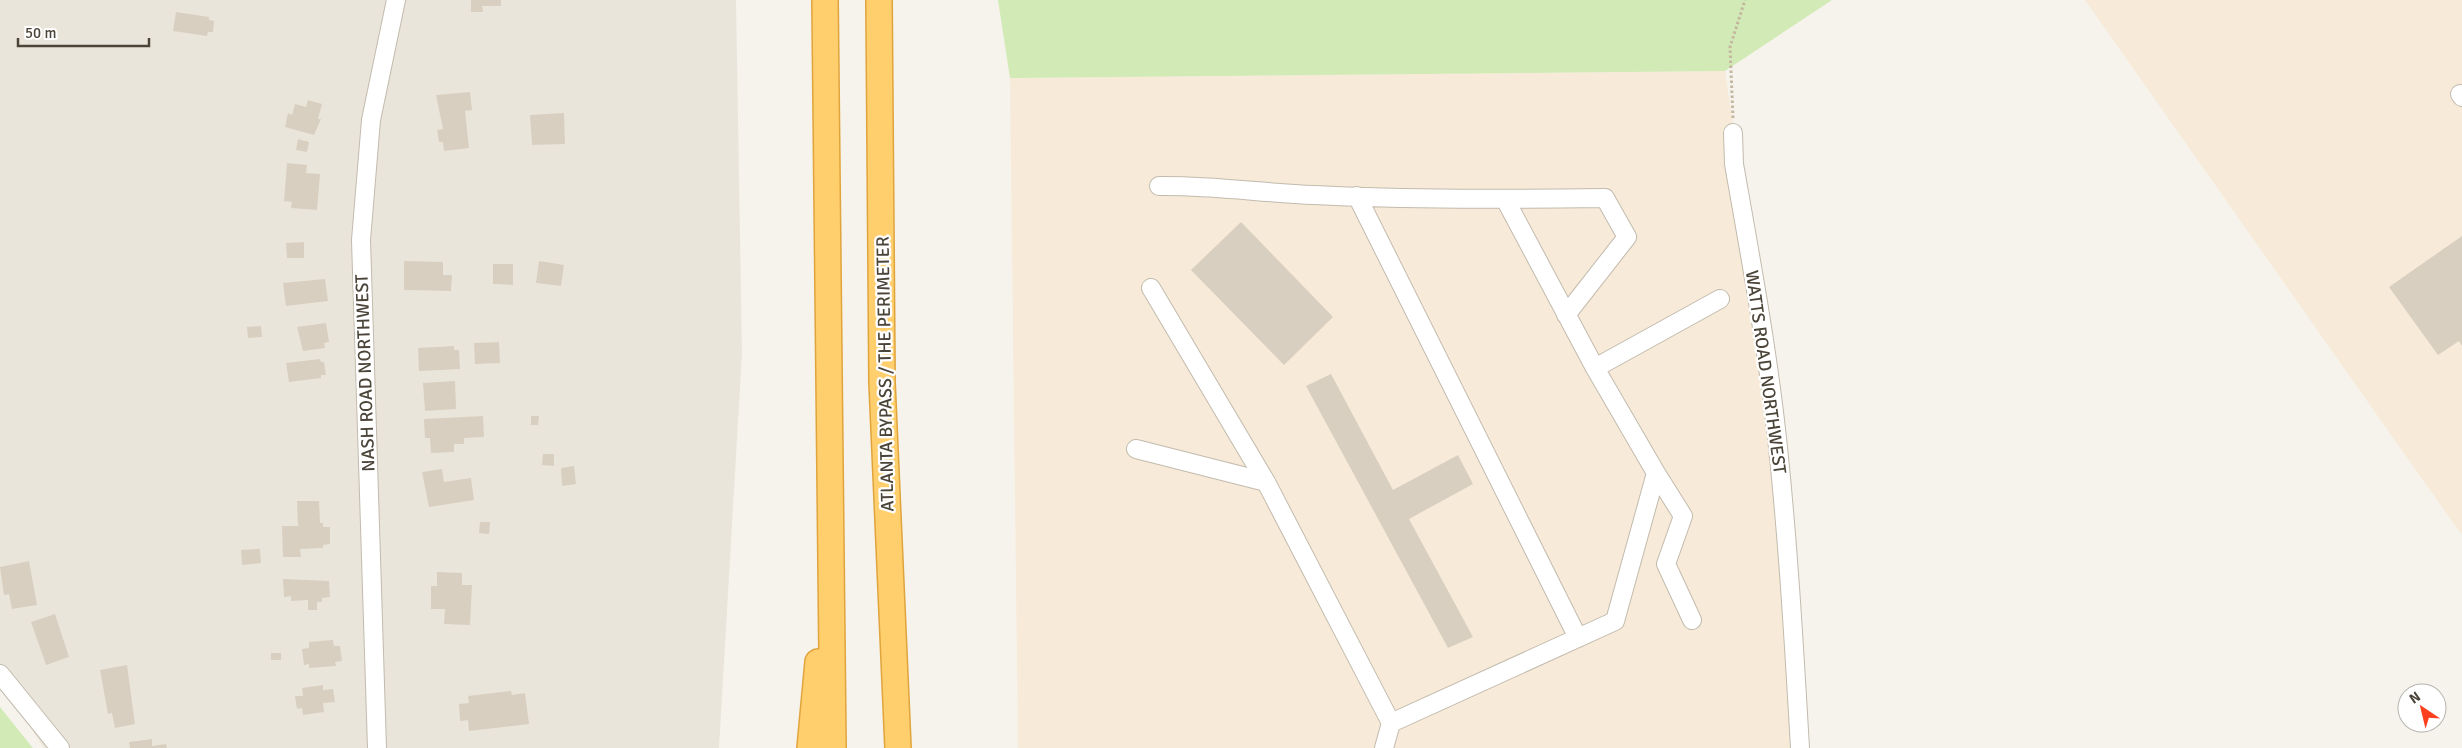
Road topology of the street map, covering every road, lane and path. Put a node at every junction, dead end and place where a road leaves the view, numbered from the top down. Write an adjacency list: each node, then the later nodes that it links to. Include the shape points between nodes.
1 (396, 0): 22 (street, NASH ROAD NORTHWEST, via 371,120 361,240)
2 (825, 0): 16 (highway)
3 (879, 0): 25 (highway, ATLANTA BYPASS / THE PERIMETER, via 882,382)
4 (1745, 0): 5 (path, via 1730,47)
5 (1734, 133): 27 (street, WATTS ROAD NORTHWEST, via 1734,164 1767,357 1777,437 1790,578)
6 (1159, 186): 7 (street, via 1202,185)
7 (1357, 196): 8 (street); 18 (street)
8 (1505, 199): 11 (street); 11 (street, via 1605,198 1627,237)
9 (1151, 288): 15 (street)
10 (1720, 299): 12 (street)
11 (1566, 315): 12 (street)
12 (1595, 368): 14 (street)
13 (1136, 449): 15 (street)
14 (1656, 473): 17 (street, via 1683,516 1666,564); 18 (street, via 1615,621)
15 (1266, 482): 20 (street)
16 (831, 531): 23 (highway); 24 (highway)
17 (1692, 620)
18 (1578, 638): 20 (street)
19 (0, 674): 21 (street)
20 (1391, 723): 26 (street)
21 (60, 748)
22 (377, 748)
23 (810, 748)
24 (833, 748)
25 (899, 748)
26 (1384, 748)
27 (1800, 748)

